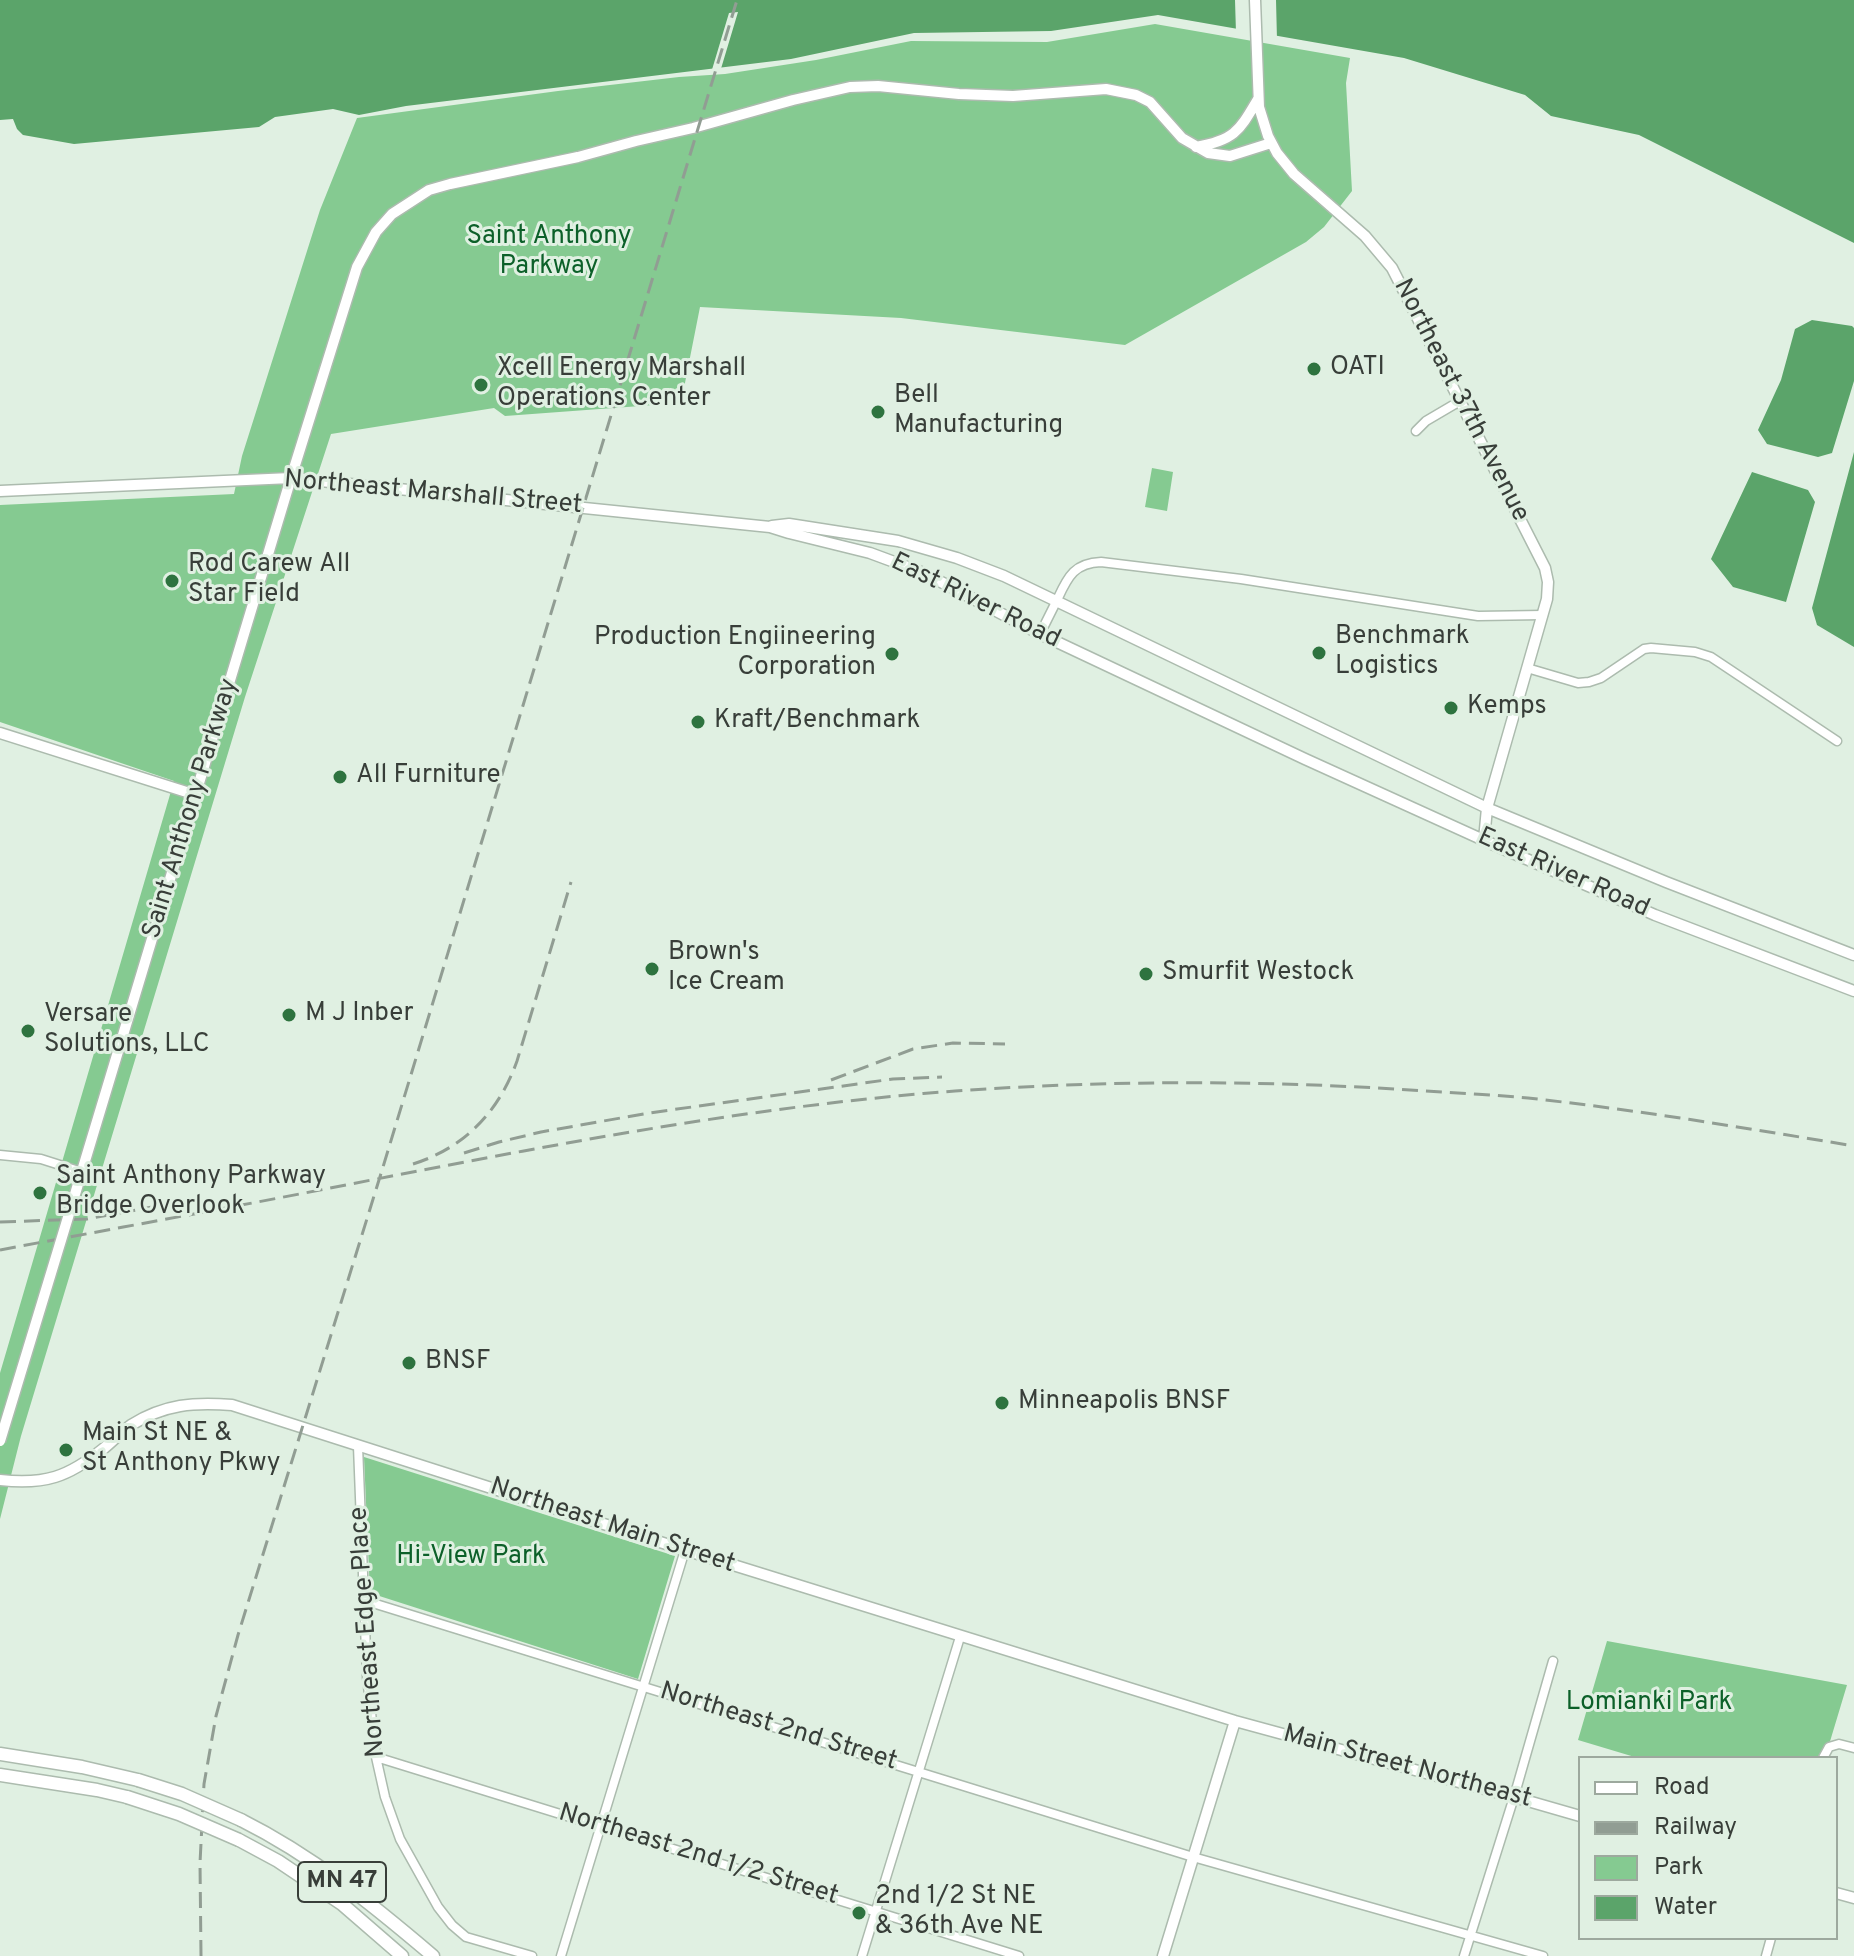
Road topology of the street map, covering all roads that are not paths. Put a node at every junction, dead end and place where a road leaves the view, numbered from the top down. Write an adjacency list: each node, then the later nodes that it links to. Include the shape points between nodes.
1 (1255, 0): 2 (street, Northeast 37th Avenue)
2 (1259, 97): 3 (street, Northeast 37th Avenue); 4 (street, via 1234,133)
3 (1271, 143): 4 (street, via 1230,156); 5 (street, Northeast 37th Avenue, via 1294,174 1392,268)
4 (1196, 147): 7 (street, Saint Anthony Parkway, via 1150,102 1120,90 1013,96 850,87 429,190 392,214 364,252)
5 (1460, 401): 6 (street); 11 (street, Northeast 37th Avenue, via 1545,568)
6 (1416, 431)
7 (291, 478): 8 (street, Northeast Marshall Street); 9 (street, Northeast Marshall Street); 16 (street, Saint Anthony Parkway)
8 (0, 491)
9 (770, 527): 10 (street, East River Road, via 789,524 898,541 957,558); 12 (street, East River Road, via 924,573)
10 (1057, 601): 11 (street, via 1067,580 1082,566 1101,562 1478,616); 12 (street); 17 (street, East River Road)
11 (1543, 615): 13 (street, Northeast 37th Avenue)
12 (1040, 634): 18 (street, East River Road)
13 (1527, 668): 15 (street, via 1578,683 1601,678 1644,649 1704,653); 17 (street, Northeast 37th Avenue)
14 (0, 733): 16 (street)
15 (1837, 741)
16 (196, 795): 22 (street, Saint Anthony Parkway)
17 (1487, 808): 18 (street, Northeast 37th Avenue); 19 (street, East River Road)
18 (1484, 840): 20 (street, East River Road, via 1655,915)
19 (1854, 955)
20 (1854, 991)
21 (0, 1155): 22 (street, via 41,1159)
22 (82, 1172): 23 (street, Saint Anthony Parkway, bridge)
23 (0, 1441)
24 (358, 1446): 25 (street, Northeast Main Street, via 232,1405 189,1403 131,1425 54,1479); 26 (street, Northeast Main Street); 27 (street, Northeast Edge Place)
25 (0, 1480)
26 (685, 1550): 28 (street, Northeast Main Street); 30 (street)
27 (363, 1600): 30 (street, Northeast 2nd Street); 35 (street, Northeast Edge Place)
28 (960, 1637): 31 (street, Northeast Main Street); 36 (street)
29 (1553, 1661): 38 (street)
30 (643, 1686): 36 (street, Northeast 2nd Street); 40 (street)
31 (1235, 1721): 38 (street, Main Street Northeast); 41 (street)
32 (1854, 1748): 34 (street, via 1839,1744)
33 (0, 1754): 47 (main road, MN 47, bridge, via 138,1780 241,1820 318,1864)
34 (1824, 1756)
35 (376, 1757): 40 (street, Northeast 2nd 1/2 Street); 48 (street, Northeast Edge Place, via 400,1839 452,1925 466,1937)
36 (918, 1772): 41 (street, Northeast 2nd Street); 42 (street)
37 (0, 1775): 43 (main road, MN 47, bridge, via 127,1797 179,1814 278,1861)
38 (1514, 1797): 39 (street, Main Street Northeast); 44 (street)
39 (1578, 1815)
40 (601, 1825): 42 (street, Northeast 2nd 1/2 Street); 49 (street)
41 (1193, 1857): 44 (street, Northeast 2nd Street); 52 (street)
42 (876, 1911): 50 (street); 51 (street, Northeast 2nd 1/2 Street)
43 (374, 1932): 45 (main road); 46 (main road, MN 47)
44 (1471, 1934): 53 (street); 54 (street, Northeast 2nd Street)
45 (394, 1956)
46 (402, 1956)
47 (433, 1956)
48 (532, 1956)
49 (561, 1956)
50 (862, 1956)
51 (1019, 1956)
52 (1163, 1956)
53 (1464, 1956)
54 (1543, 1956)

